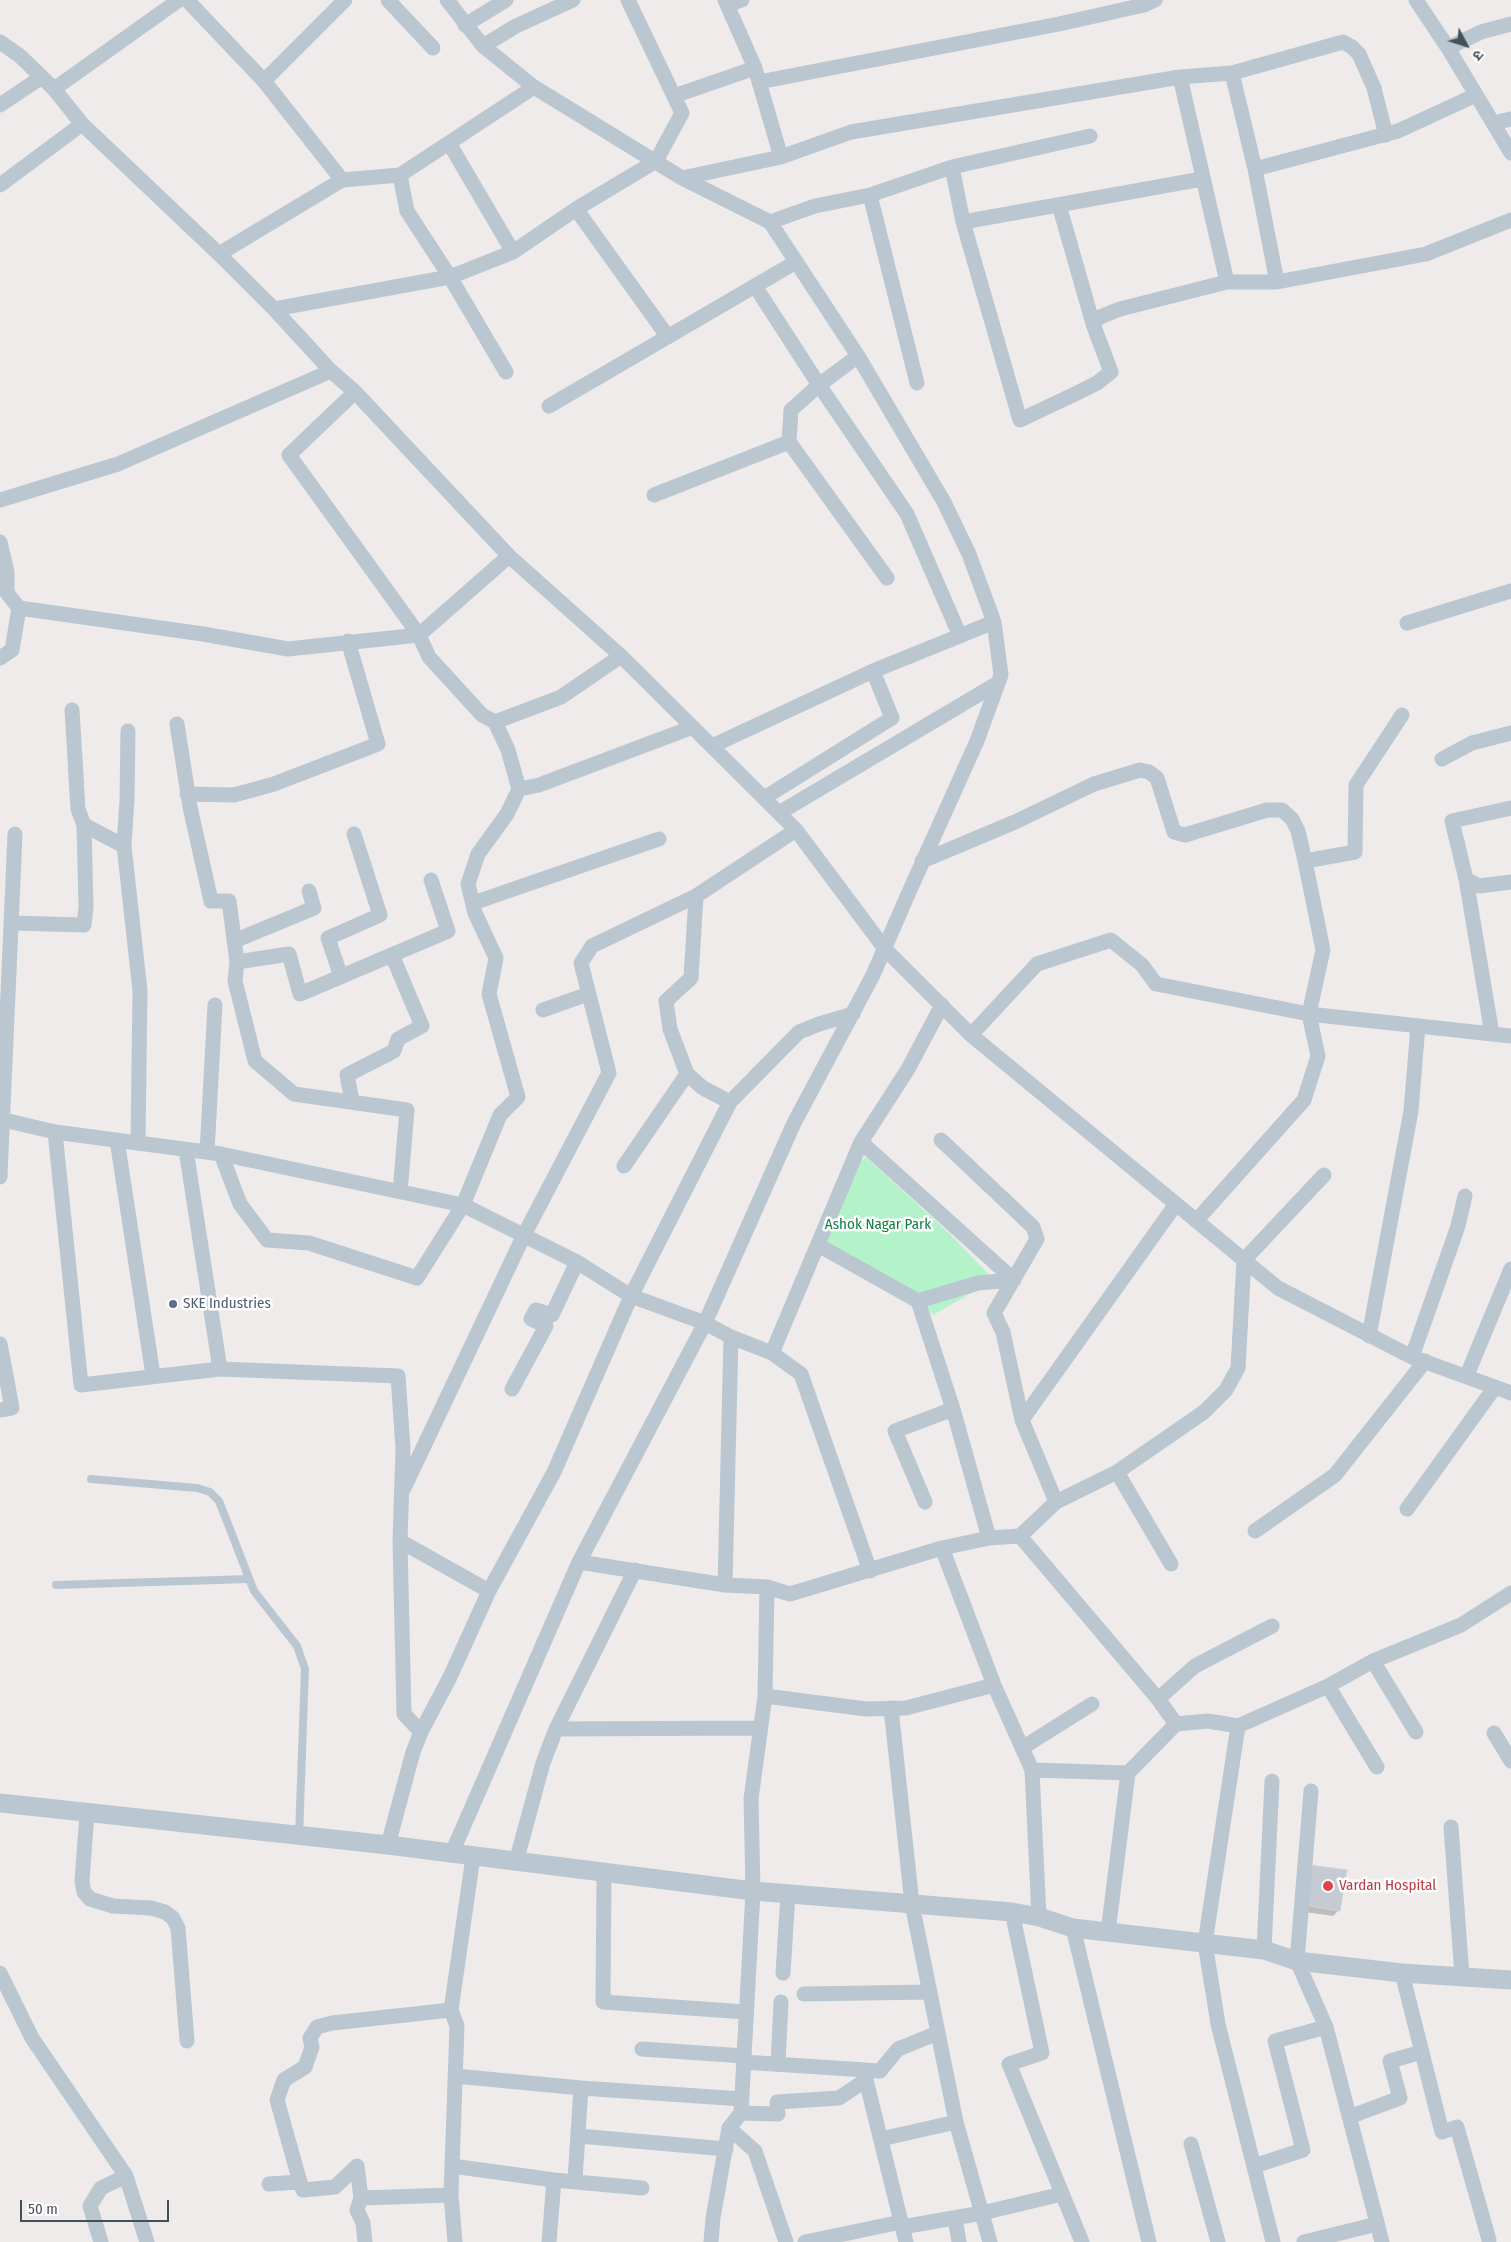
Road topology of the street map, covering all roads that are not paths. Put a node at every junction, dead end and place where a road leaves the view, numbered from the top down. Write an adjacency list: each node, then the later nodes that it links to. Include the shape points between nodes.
1 (179, 0): 25 (street)
2 (187, 0): 23 (street)
3 (345, 0): 23 (street)
4 (388, 0): 17 (street)
5 (447, 0): 14 (street)
6 (572, 0): 16 (street, via 516,26)
7 (628, 0): 27 (street)
8 (742, 0): 12 (street)
9 (1155, 0): 20 (street, via 1059,24)
10 (1416, 0): 18 (street)
11 (500, 1): 14 (street)
12 (726, 3): 20 (street)
13 (1511, 24): 18 (street, via 1481,32)
14 (465, 25): 16 (street)
15 (0, 42): 21 (street)
16 (483, 46): 24 (street)
17 (433, 48)
18 (1448, 48): 26 (street)
19 (1232, 73): 22 (street); 32 (street, via 1343,42 1359,54 1374,88); 39 (street)
20 (757, 75): 27 (street); 36 (street)
21 (42, 77): 25 (street); 28 (street)
22 (1180, 77): 36 (street, via 851,132); 42 (street)
23 (264, 81): 43 (street)
24 (534, 87): 34 (street); 37 (street)
25 (54, 89): 31 (street)
26 (1476, 95): 30 (street); 32 (street)
27 (674, 96): 37 (street, via 682,113)
28 (0, 105)
29 (1511, 119): 30 (street)
30 (1493, 123): 35 (street)
31 (82, 124): 44 (street); 52 (street)
32 (1386, 135): 39 (street)
33 (1090, 136): 38 (street)
34 (449, 143): 40 (street); 51 (street)
35 (1509, 147)
36 (781, 157): 41 (street)
37 (656, 161): 41 (street); 47 (street)
38 (952, 167): 45 (street); 50 (street)
39 (1255, 169): 56 (street)
40 (400, 175): 43 (street); 54 (street, via 407,211)
41 (682, 178): 49 (street)
42 (1202, 179): 46 (street); 55 (street)
43 (342, 180): 52 (street)
44 (0, 185)
45 (870, 195): 49 (street, via 815,206); 64 (street)
46 (1059, 205): 50 (street); 59 (street)
47 (576, 209): 51 (street); 60 (street)
48 (1511, 220): 56 (street, via 1426,254)
49 (770, 222): 53 (street)
50 (963, 222): 59 (street, via 1020,420 1097,383 1111,372)
51 (513, 252): 54 (street)
52 (219, 254): 58 (street)
53 (796, 262): 57 (street); 61 (street)
54 (450, 277): 58 (street); 63 (street)
55 (1227, 282): 56 (street); 59 (street, via 1120,309 1100,317)
56 (1277, 282)
57 (755, 286): 60 (street); 65 (street)
58 (274, 309): 62 (street)
59 (1093, 324)
60 (668, 337): 67 (street)
61 (858, 356): 65 (street); 76 (street, via 944,502 969,554)
62 (331, 372): 66 (street); 70 (street, via 118,464)
63 (506, 372)
64 (916, 383)
65 (819, 385): 68 (street, via 791,410); 79 (street, via 906,514)
66 (355, 392): 72 (street); 78 (street, via 289,455)
67 (549, 406)
68 (789, 442): 69 (street); 73 (street)
69 (654, 495)
70 (0, 500)
71 (0, 542): 75 (street, via 8,572 7,593)
72 (509, 556): 78 (street); 81 (street)
73 (887, 578)
74 (1511, 591): 77 (street)
75 (19, 608): 80 (street, via 288,649); 82 (street, via 12,650)
76 (994, 622): 79 (street); 84 (street, via 1001,675)
77 (1407, 623)
78 (419, 635): 80 (street); 87 (street, via 429,657 482,715)
79 (960, 636): 83 (street)
80 (348, 641): 95 (street, via 378,744 274,784 234,795)
81 (620, 656): 87 (street, via 561,697); 89 (street)
82 (0, 658)
83 (873, 671): 92 (street); 96 (street, via 892,718)
84 (998, 684): 98 (street); 106 (street, via 977,741)
85 (72, 710): 99 (street, via 78,809)
86 (1402, 715): 105 (street, via 1356,785 1355,852)
87 (495, 722): 94 (street, via 508,750)
88 (177, 724): 95 (street)
89 (693, 727): 92 (street); 94 (street, via 539,785)
90 (128, 731): 104 (street)
91 (1511, 733): 93 (street, via 1472,743)
92 (712, 746): 96 (street)
93 (1442, 759)
94 (519, 789): 113 (street, via 507,814 473,864 468,884)
95 (187, 794): 115 (street, via 211,901 229,901)
96 (764, 798): 98 (street)
97 (1511, 808): 107 (street, via 1452,821)
98 (779, 813): 100 (street)
99 (84, 825): 104 (street); 114 (street, via 84,925)
100 (796, 830): 111 (street); 116 (street)
101 (15, 834): 112 (street)
102 (354, 834): 119 (street, via 380,915 328,938)
103 (659, 839): 113 (street)
104 (124, 846): 138 (street, via 140,991)
105 (1306, 861): 106 (street, via 1298,831 1282,810 1267,810 1185,834 1174,832 1156,778 1150,772 1140,770 1094,784); 125 (street, via 1323,950)
106 (922, 862): 116 (street)
107 (1466, 879): 109 (street, via 1479,886); 127 (street)
108 (431, 880): 117 (street, via 448,930)
109 (1511, 882)
110 (309, 891): 115 (street, via 314,908)
111 (696, 896): 120 (street, via 592,946 581,962); 130 (street, via 691,978 666,1001 670,1029)
112 (6, 902): 114 (street)
113 (473, 903): 147 (street, via 496,958 489,994 518,1097 500,1116)
114 (11, 923): 133 (street)
115 (234, 942): 118 (street)
116 (886, 949): 122 (street); 124 (street)
117 (392, 955): 119 (street); 131 (street, via 422,1026 398,1039 394,1051 347,1075)
118 (237, 962): 119 (street, via 289,954 300,994); 131 (street, via 235,981 255,1062 294,1094)
119 (341, 977)
120 (588, 994): 123 (street); 149 (street, via 609,1073)
121 (215, 1005): 140 (street)
122 (942, 1005): 128 (street); 137 (street, via 908,1069)
123 (543, 1010)
124 (852, 1014): 132 (street, via 799,1032); 157 (street, via 794,1122)
125 (1309, 1014): 126 (street); 128 (street, via 1156,984 1142,965 1111,940 1037,964); 148 (street, via 1318,1056 1304,1100)
126 (1418, 1026): 127 (street); 159 (street, via 1410,1111)
127 (1492, 1034): 129 (street)
128 (971, 1035): 146 (street)
129 (1511, 1036)
130 (687, 1074): 132 (street); 141 (street)
131 (352, 1101): 144 (street, via 407,1110)
132 (730, 1102): 155 (street)
133 (2, 1119): 134 (street); 143 (street)
134 (55, 1132): 135 (street); 164 (street, via 81,1384)
135 (117, 1140): 138 (street); 164 (street)
136 (941, 1140): 154 (street, via 1033,1227 1037,1239)
137 (861, 1142): 150 (street); 154 (street)
138 (138, 1143): 139 (street)
139 (186, 1150): 140 (street); 163 (street)
140 (214, 1153): 144 (street); 147 (street, via 240,1204 267,1240 309,1243 417,1278)
141 (624, 1166)
142 (1324, 1175): 151 (street)
143 (0, 1177)
144 (400, 1192): 147 (street)
145 (1465, 1196): 162 (street)
146 (1176, 1204): 148 (street); 171 (street)
147 (463, 1205): 149 (street)
148 (1196, 1221): 151 (street)
149 (524, 1234): 152 (street); 174 (street)
150 (818, 1245): 156 (street); 161 (street)
151 (1244, 1260): 159 (street, via 1278,1288); 172 (street, via 1238,1368 1226,1390 1204,1412)
152 (577, 1262): 155 (street); 167 (street, via 552,1315 536,1310 531,1319 546,1326)
153 (1511, 1269): 165 (street)
154 (1014, 1280): 156 (street, via 978,1283); 171 (street, via 994,1313 1003,1332)
155 (631, 1296): 157 (street); 191 (street, via 554,1472)
156 (918, 1300): 169 (street)
157 (705, 1323): 158 (street); 183 (street)
158 (732, 1336): 161 (street); 189 (street)
159 (1369, 1336): 162 (street)
160 (0, 1344): 170 (street, via 12,1408)
161 (772, 1353): 186 (street, via 801,1374)
162 (1418, 1359): 165 (street); 178 (street, via 1335,1475)
163 (220, 1369): 164 (street); 174 (street, via 398,1376 403,1448)
164 (153, 1375)
165 (1467, 1375): 166 (street)
166 (1495, 1387): 168 (street); 177 (street)
167 (512, 1390)
168 (1511, 1393)
169 (953, 1409): 175 (street, via 895,1431); 180 (street)
170 (0, 1410)
171 (1022, 1420): 176 (street)
172 (1117, 1472): 176 (street); 184 (street)
173 (91, 1479): 187 (lane, via 197,1488 210,1492 226,1514)
174 (402, 1494): 181 (street)
175 (925, 1502)
176 (1056, 1502): 179 (street)
177 (1407, 1509)
178 (1255, 1531)
179 (1020, 1536): 180 (street); 198 (street)
180 (989, 1538): 182 (street)
181 (400, 1541): 191 (street); 205 (street, via 404,1714)
182 (942, 1548): 186 (street); 195 (street)
183 (579, 1562): 185 (street); 220 (street)
184 (1171, 1564)
185 (635, 1570): 189 (street); 204 (street)
186 (870, 1570): 190 (street, via 790,1594)
187 (248, 1579): 188 (lane); 218 (lane, via 297,1646 305,1669)
188 (56, 1584)
189 (725, 1585): 190 (street)
190 (766, 1587): 197 (street)
191 (489, 1591): 205 (street)
192 (1511, 1593): 194 (street, via 1461,1625)
193 (1272, 1626): 198 (street, via 1195,1666)
194 (1373, 1661): 196 (street); 206 (street)
195 (994, 1685): 200 (street, via 906,1708); 208 (street)
196 (1328, 1686): 202 (street); 210 (street)
197 (765, 1696): 200 (street); 203 (street)
198 (1158, 1699): 201 (street)
199 (1092, 1704): 208 (street)
200 (891, 1708): 226 (street)
201 (1176, 1724): 202 (street, via 1208,1720); 212 (street)
202 (1238, 1726): 231 (street)
203 (759, 1728): 204 (street); 224 (street, via 751,1799)
204 (556, 1729): 222 (street, via 532,1797)
205 (421, 1732): 219 (street)
206 (1416, 1732)
207 (1494, 1733): 209 (street)
208 (1022, 1748): 211 (street)
209 (1511, 1761)
210 (1377, 1767)
211 (1032, 1770): 212 (street); 228 (street)
212 (1128, 1773): 230 (street)
213 (1272, 1781): 232 (street)
214 (1311, 1791): 233 (street)
215 (0, 1803): 216 (street)
216 (87, 1813): 218 (street); 246 (street, via 84,1892 90,1899 113,1906 165,1912 178,1928)
217 (1451, 1827): 237 (street)
218 (298, 1836): 219 (street)
219 (388, 1845): 220 (street)
220 (451, 1855): 221 (street)
221 (472, 1857): 222 (street); 242 (street)
222 (516, 1862): 223 (street)
223 (604, 1873): 224 (street); 243 (street, via 603,2002)
224 (753, 1891): 225 (street); 243 (street)
225 (788, 1894): 226 (street); 235 (street)
226 (912, 1904): 227 (street); 239 (street)
227 (1012, 1912): 228 (street); 269 (street, via 1042,2053 1009,2064)
228 (1039, 1917): 229 (street)
229 (1073, 1928): 230 (street); 291 (street)
230 (1108, 1932): 231 (street)
231 (1205, 1943): 232 (street); 262 (street, via 1218,2024)
232 (1264, 1950): 233 (street)
233 (1297, 1961): 236 (street); 244 (street)
234 (0, 1973): 263 (street, via 32,2038)
235 (783, 1973)
236 (1402, 1973): 237 (street); 248 (street)
237 (1462, 1976): 238 (street)
238 (1511, 1980)
239 (930, 1992): 240 (street); 245 (street)
240 (804, 1994)
241 (782, 2002): 250 (street)
242 (451, 2010): 251 (street, via 457,2026); 266 (street, via 332,2022 317,2027 310,2038 312,2047 305,2067 284,2080 277,2100)
243 (746, 2012): 249 (street)
244 (1326, 2027): 254 (street); 262 (street, via 1275,2040 1303,2150)
245 (938, 2033): 250 (street, via 898,2049 880,2071); 255 (street)
246 (187, 2041)
247 (642, 2049): 249 (street)
248 (1422, 2052): 254 (street, via 1390,2060 1400,2098); 277 (street, via 1442,2132 1457,2127)
249 (744, 2059): 250 (street); 253 (street)
250 (778, 2064)
251 (455, 2076): 252 (street); 261 (street)
252 (581, 2088): 253 (street); 257 (street)
253 (742, 2106): 256 (street); 258 (street, via 778,2114 777,2102 840,2098 866,2080)
254 (1349, 2117): 275 (street)
255 (956, 2122): 258 (street); 272 (street)
256 (729, 2128): 260 (street); 285 (street, via 755,2151)
257 (579, 2136): 260 (street); 265 (street)
258 (880, 2139): 276 (street)
259 (1191, 2144): 292 (street)
260 (726, 2149): 273 (street)
261 (452, 2166): 264 (street); 270 (street)
262 (1254, 2166): 293 (street)
263 (126, 2176): 278 (street, via 101,2188 90,2206); 279 (street)
264 (554, 2180): 265 (street); 282 (street)
265 (575, 2180): 268 (street)
266 (300, 2182): 267 (street); 271 (street, via 303,2190 334,2187 357,2166)
267 (268, 2184)
268 (642, 2188)
269 (1062, 2194): 272 (street); 290 (street)
270 (451, 2195): 271 (street); 281 (street)
271 (361, 2198): 280 (street, via 357,2210 363,2223)
272 (982, 2213): 274 (street); 289 (street)
273 (713, 2218): 283 (street); 284 (street)
274 (955, 2218): 276 (street); 288 (street)
275 (1377, 2224): 294 (street); 295 (street)
276 (902, 2225): 286 (street); 287 (street)
277 (1489, 2240)
278 (101, 2242)
279 (147, 2242)
280 (365, 2242)
281 (455, 2242)
282 (549, 2242)
283 (711, 2242)
284 (716, 2242)
285 (786, 2242)
286 (806, 2242)
287 (906, 2242)
288 (959, 2242)
289 (990, 2242)
290 (1082, 2242)
291 (1149, 2242)
292 (1218, 2242)
293 (1273, 2242)
294 (1304, 2242)
295 (1382, 2242)

